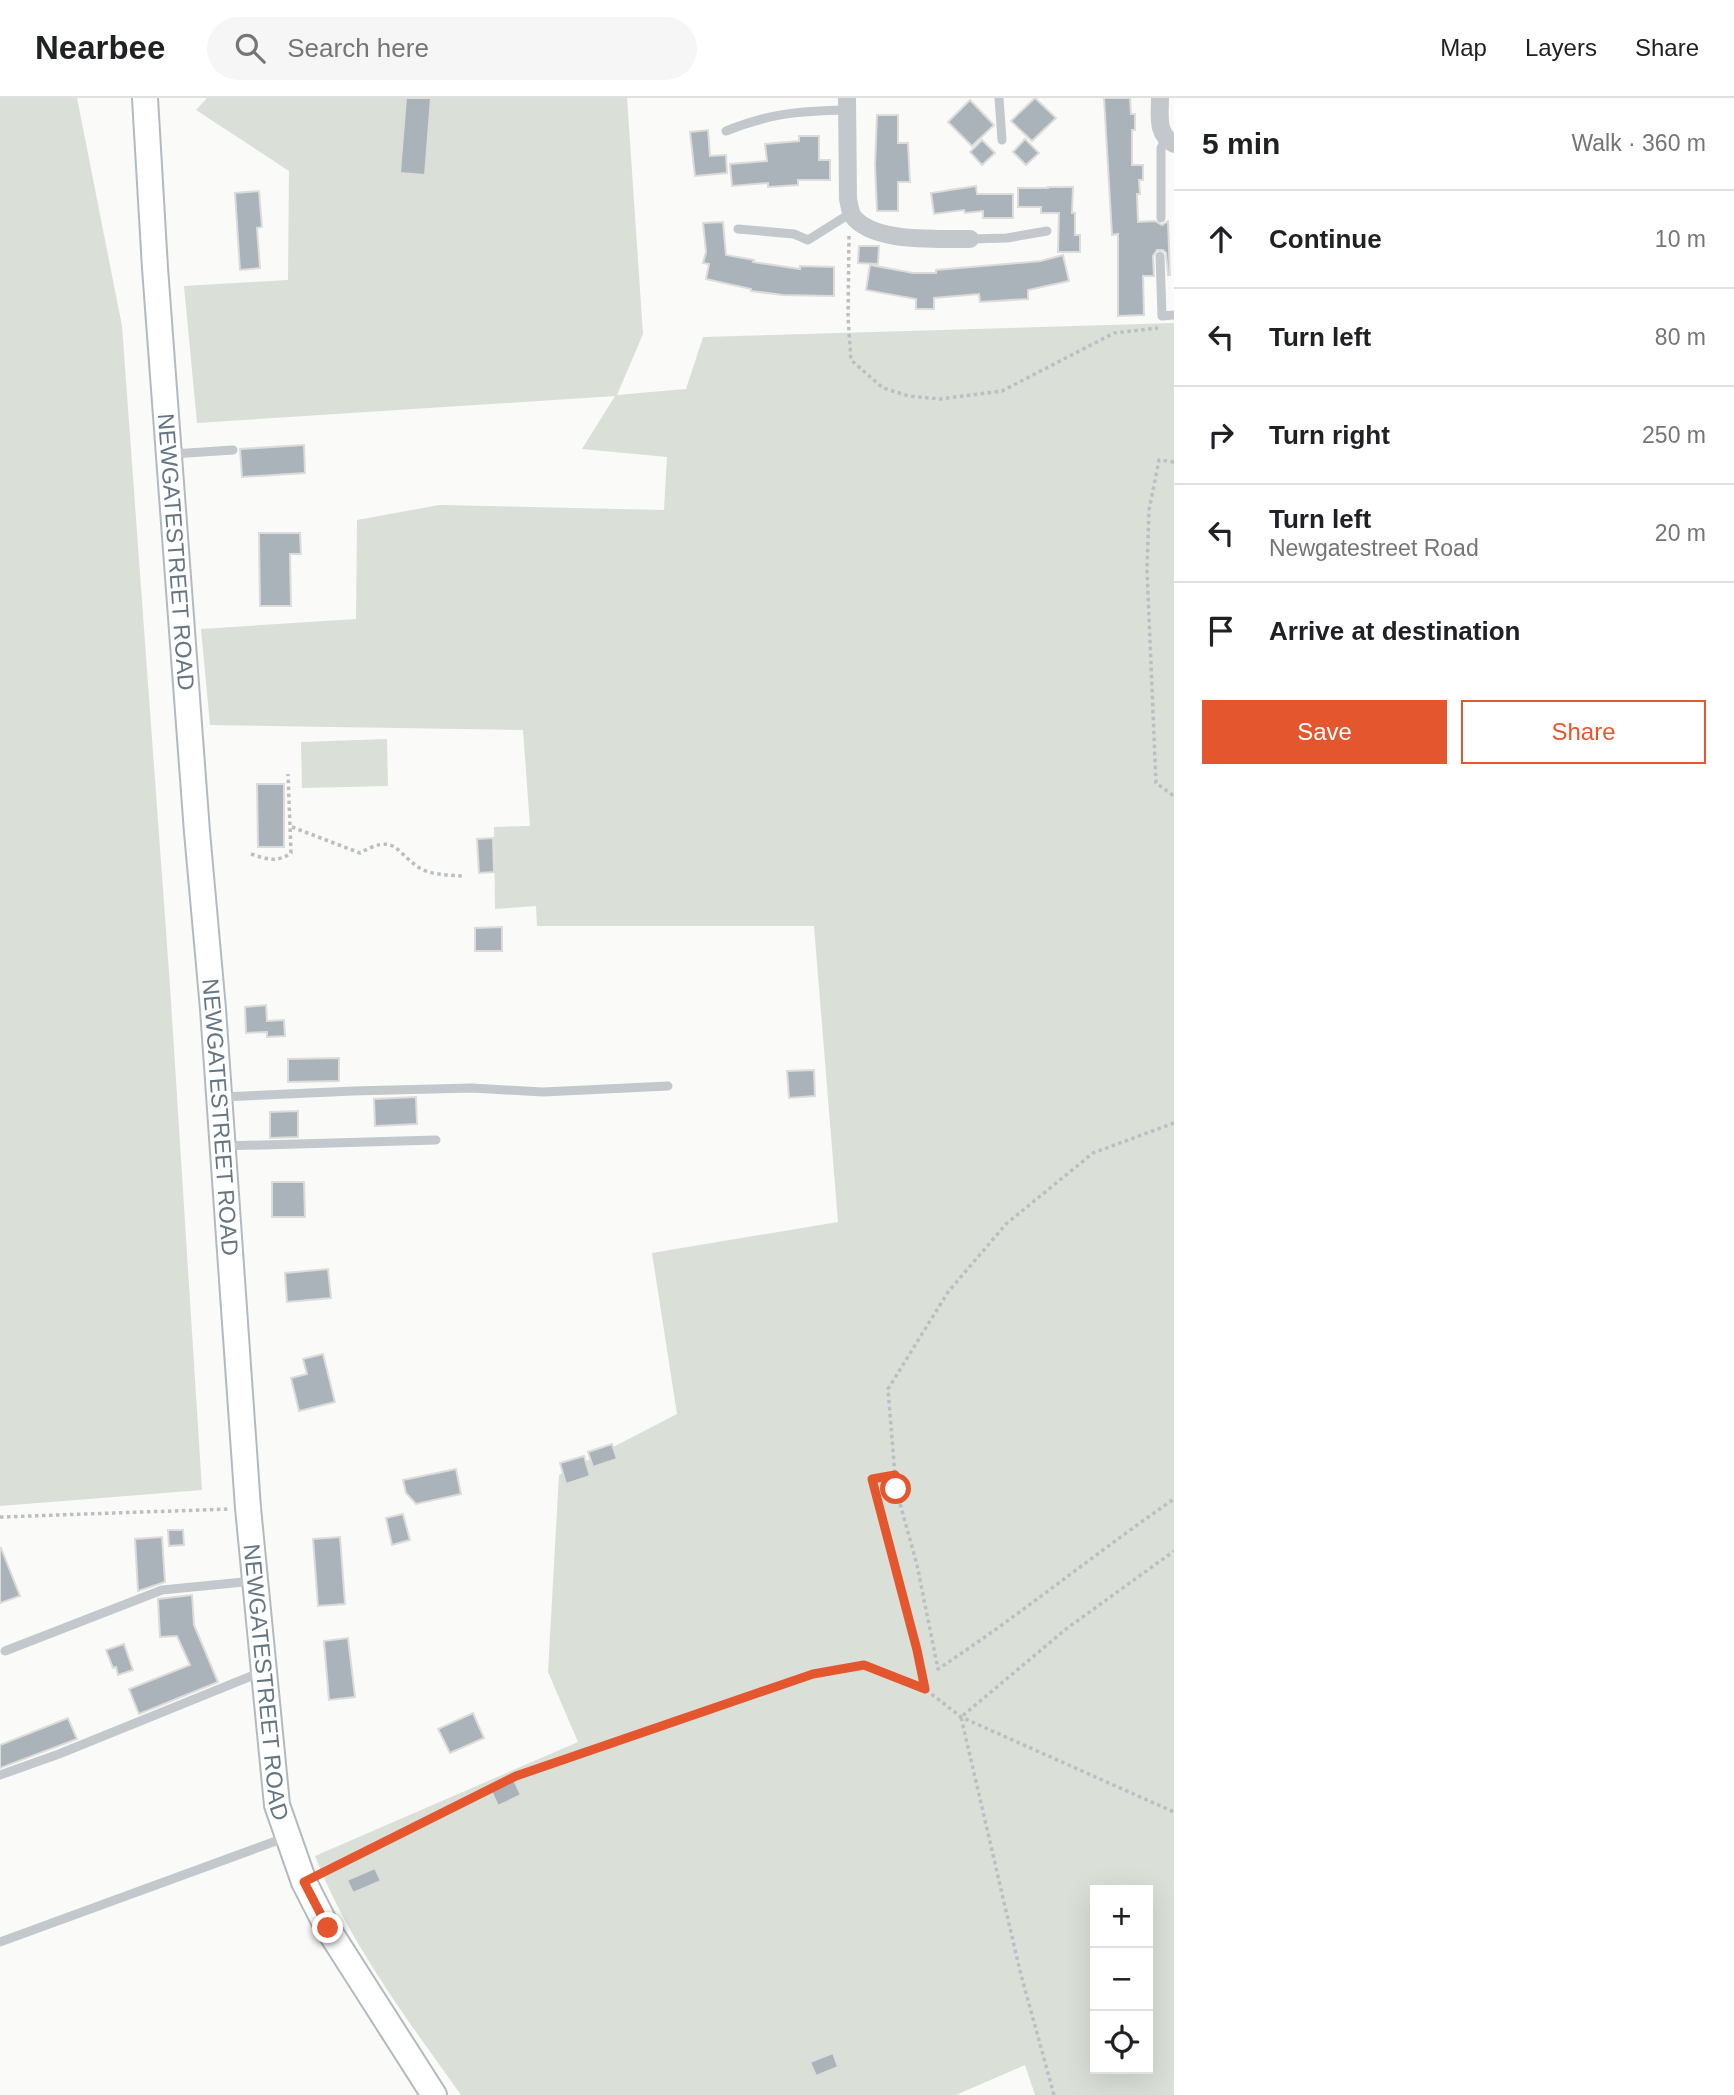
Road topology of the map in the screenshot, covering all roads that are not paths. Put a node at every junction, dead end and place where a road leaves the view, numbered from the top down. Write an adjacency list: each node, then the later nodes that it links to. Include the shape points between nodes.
1 (145, 98): 16 (street, NEWGATESTREET ROAD)
2 (999, 98): 6 (lane)
3 (1160, 98): 7 (street, via 1160,127)
4 (849, 101): 5 (lane, via 755,120); 8 (street)
5 (726, 131)
6 (1002, 140)
7 (1170, 141): 9 (lane, via 1161,148)
8 (851, 213): 10 (lane, via 808,240 794,234); 12 (street, via 890,236)
9 (1161, 218)
10 (738, 229)
11 (1047, 231): 12 (lane)
12 (970, 239)
13 (1160, 256): 14 (lane, via 1162,316)
14 (1174, 315)
15 (233, 450): 16 (lane)
16 (170, 454): 18 (street, NEWGATESTREET ROAD)
17 (668, 1086): 18 (lane)
18 (219, 1097): 20 (street, NEWGATESTREET ROAD)
19 (436, 1140): 20 (lane)
20 (222, 1146): 21 (street, NEWGATESTREET ROAD)
21 (254, 1581): 22 (lane, via 162,1590); 23 (street, NEWGATESTREET ROAD)
22 (5, 1651)
23 (262, 1671): 24 (lane); 25 (street, NEWGATESTREET ROAD, via 277,1805)
24 (0, 1775)
25 (287, 1837): 26 (lane); 27 (street, NEWGATESTREET ROAD, via 328,1928)
26 (0, 1942)
27 (434, 2095)

